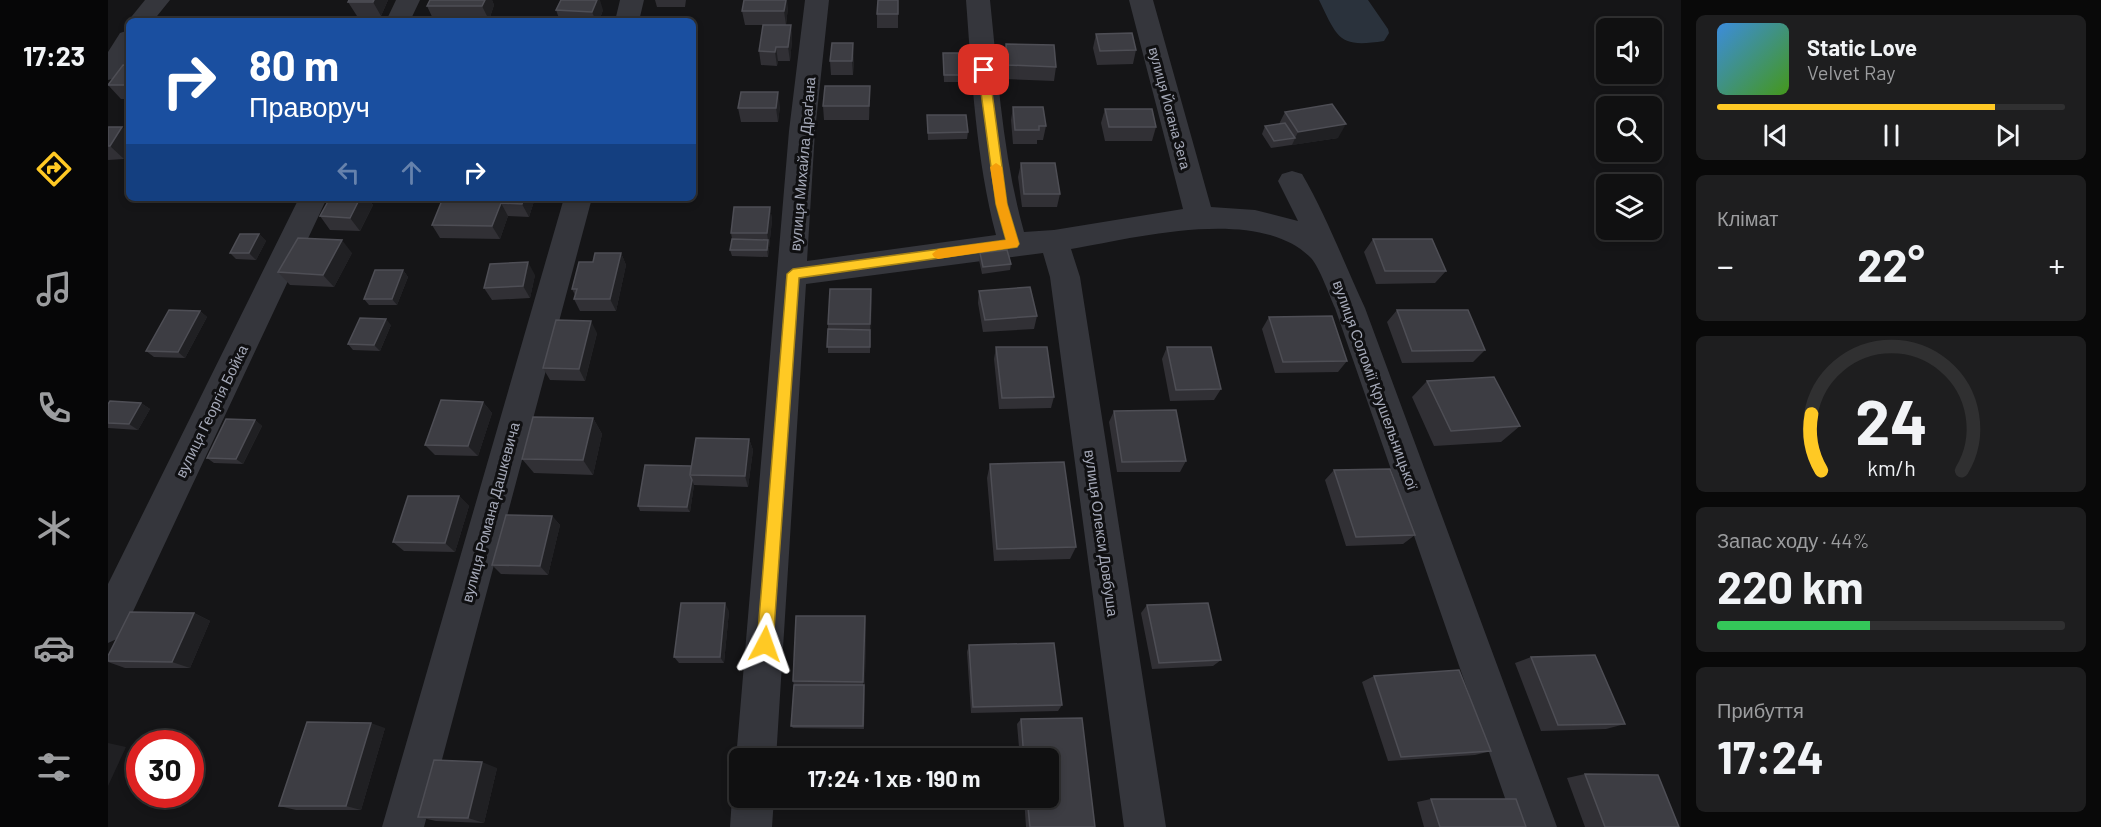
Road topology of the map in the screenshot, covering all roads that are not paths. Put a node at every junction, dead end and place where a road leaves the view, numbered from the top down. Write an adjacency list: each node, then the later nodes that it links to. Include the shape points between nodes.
1 (158, 0): 7 (street)
2 (408, 0): 8 (street)
3 (632, 0): 9 (street)
4 (817, 0): 19 (street, вулиця Михайла Драґана, via 802,131)
5 (978, 0): 17 (street, via 987,110 1002,204)
6 (1142, 0): 15 (street, вулиця Йогана Зега)
7 (143, 18)
8 (399, 18)
9 (628, 18)
10 (126, 43): 11 (street)
11 (108, 72)
12 (1292, 181): 18 (street, вулиця Соломії Крушельницької, via 1309,211)
13 (312, 201): 20 (street, вулиця Георгія Бойка)
14 (577, 201): 23 (street, вулиця Романа Дашкевича)
15 (1199, 217): 16 (street); 18 (street, via 1255,221 1294,231)
16 (1054, 241): 17 (street); 25 (street, вулиця Олекси Довбуша, via 1065,277)
17 (1013, 244): 19 (street)
18 (1324, 252): 26 (street, вулиця Соломії Крушельницької, via 1350,308)
19 (793, 274): 21 (street, вулиця Михайла Драґана)
20 (108, 624)
21 (757, 748)
22 (752, 808): 24 (street)
23 (403, 827)
24 (751, 827)
25 (1145, 827)
26 (1536, 827)

